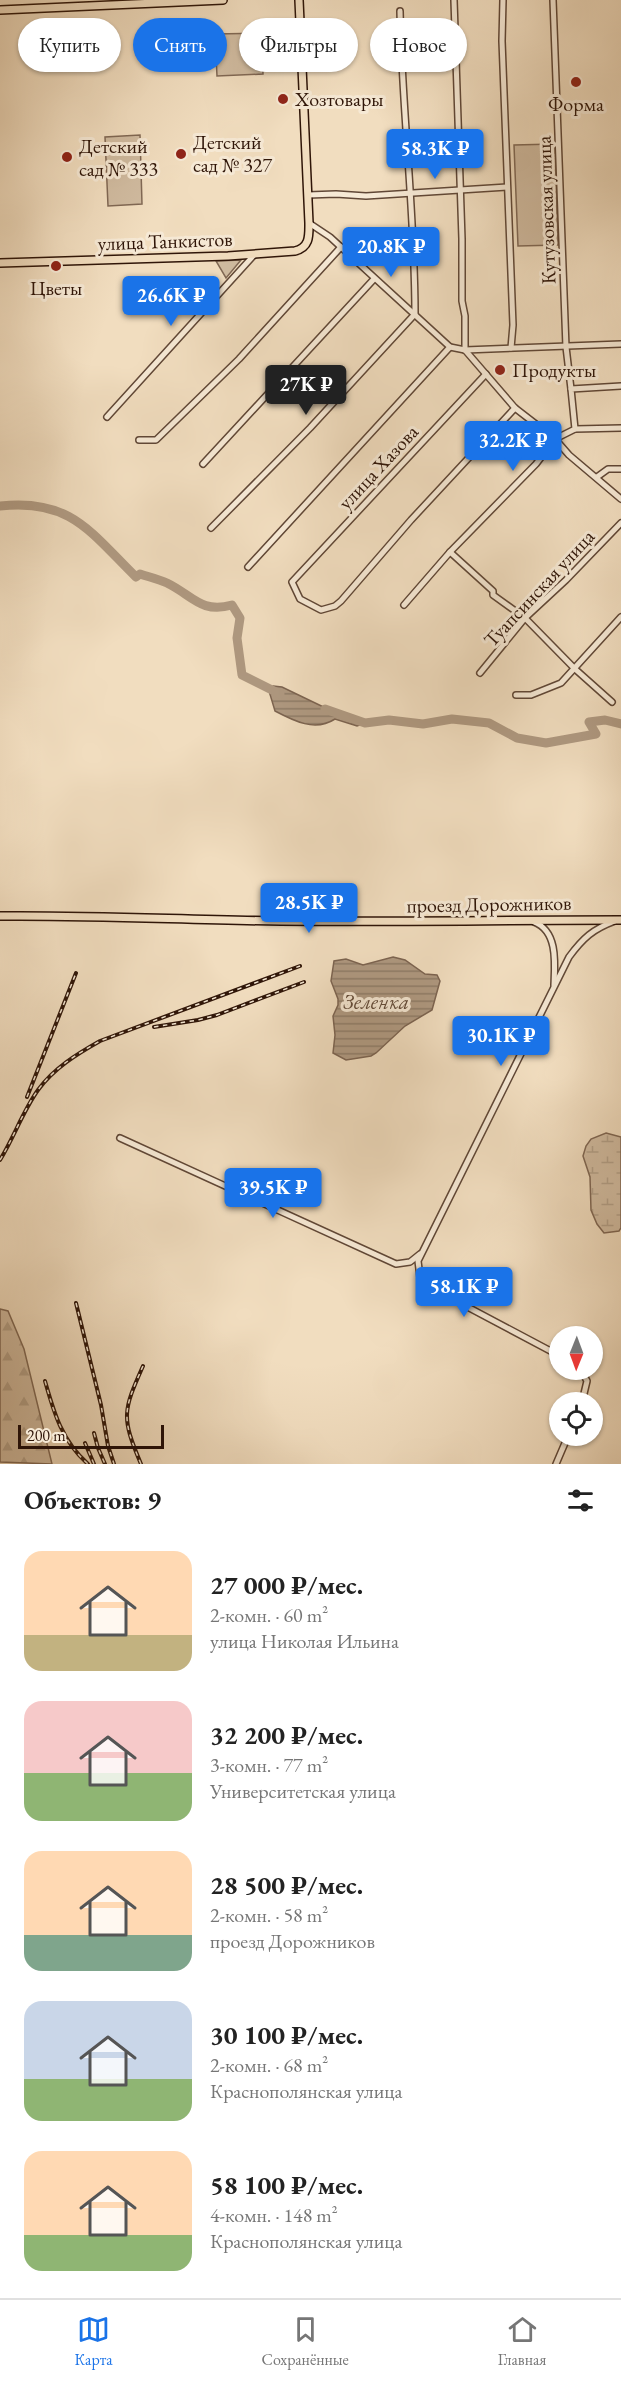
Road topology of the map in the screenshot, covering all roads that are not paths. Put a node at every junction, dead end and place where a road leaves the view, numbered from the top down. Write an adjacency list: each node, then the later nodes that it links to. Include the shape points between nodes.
1 (224, 0): 6 (main road)
2 (299, 0): 11 (main road)
3 (454, 0): 9 (street)
4 (503, 0): 8 (street)
5 (553, 0): 20 (street, Кутузовская улица)
6 (0, 10)
7 (400, 11): 10 (street)
8 (507, 187): 9 (street); 21 (street)
9 (460, 191): 10 (street); 22 (street)
10 (410, 193): 11 (street); 17 (street)
11 (308, 195): 12 (main road)
12 (309, 223): 13 (street); 14 (main road, улица Танкистов, via 309,239 299,250)
13 (341, 247): 16 (street); 31 (street, via 239,359 156,440)
14 (255, 254): 15 (main road, улица Танкистов); 27 (street)
15 (0, 263)
16 (374, 279): 17 (street); 32 (street)
17 (415, 314): 19 (street); 37 (street)
18 (621, 344): 20 (street)
19 (450, 347): 22 (street); 39 (street)
20 (566, 347): 21 (street); 25 (street, Кутузовская улица)
21 (511, 348): 22 (street)
22 (465, 350): 23 (street)
23 (486, 374): 26 (street); 26 (street, улица Хазова, via 292,582 300,599 321,610 335,606)
24 (621, 386): 25 (street)
25 (571, 389): 29 (street, Кутузовская улица)
26 (515, 408): 30 (street)
27 (107, 417)
28 (621, 428): 29 (street)
29 (575, 429): 30 (street)
30 (555, 439): 34 (street, via 568,455); 38 (street, via 537,464)
31 (139, 440)
32 (203, 464)
33 (621, 469): 34 (street, via 608,470)
34 (597, 477): 35 (street)
35 (621, 499)
36 (621, 523): 41 (street, Туапсинская улица)
37 (211, 528)
38 (450, 552): 40 (street); 41 (street, via 493,591 493,596)
39 (248, 567)
40 (404, 605)
41 (525, 618): 43 (street); 44 (street, Туапсинская улица)
42 (621, 618): 43 (street)
43 (575, 669): 45 (street, via 553,688); 46 (street)
44 (480, 673)
45 (516, 695)
46 (612, 702)
47 (0, 916): 48 (main road, проезд Дорожников, via 393,922)
48 (528, 919): 49 (main road, проезд Дорожников); 50 (street, via 549,932)
49 (620, 920): 50 (street, via 597,928 581,941)
50 (554, 987): 52 (street)
51 (120, 1138): 52 (street, via 396,1264 410,1262)
52 (421, 1253): 53 (street, via 417,1269 428,1286)
53 (549, 1350)
54 (564, 1446): 55 (street)
55 (556, 1464)

